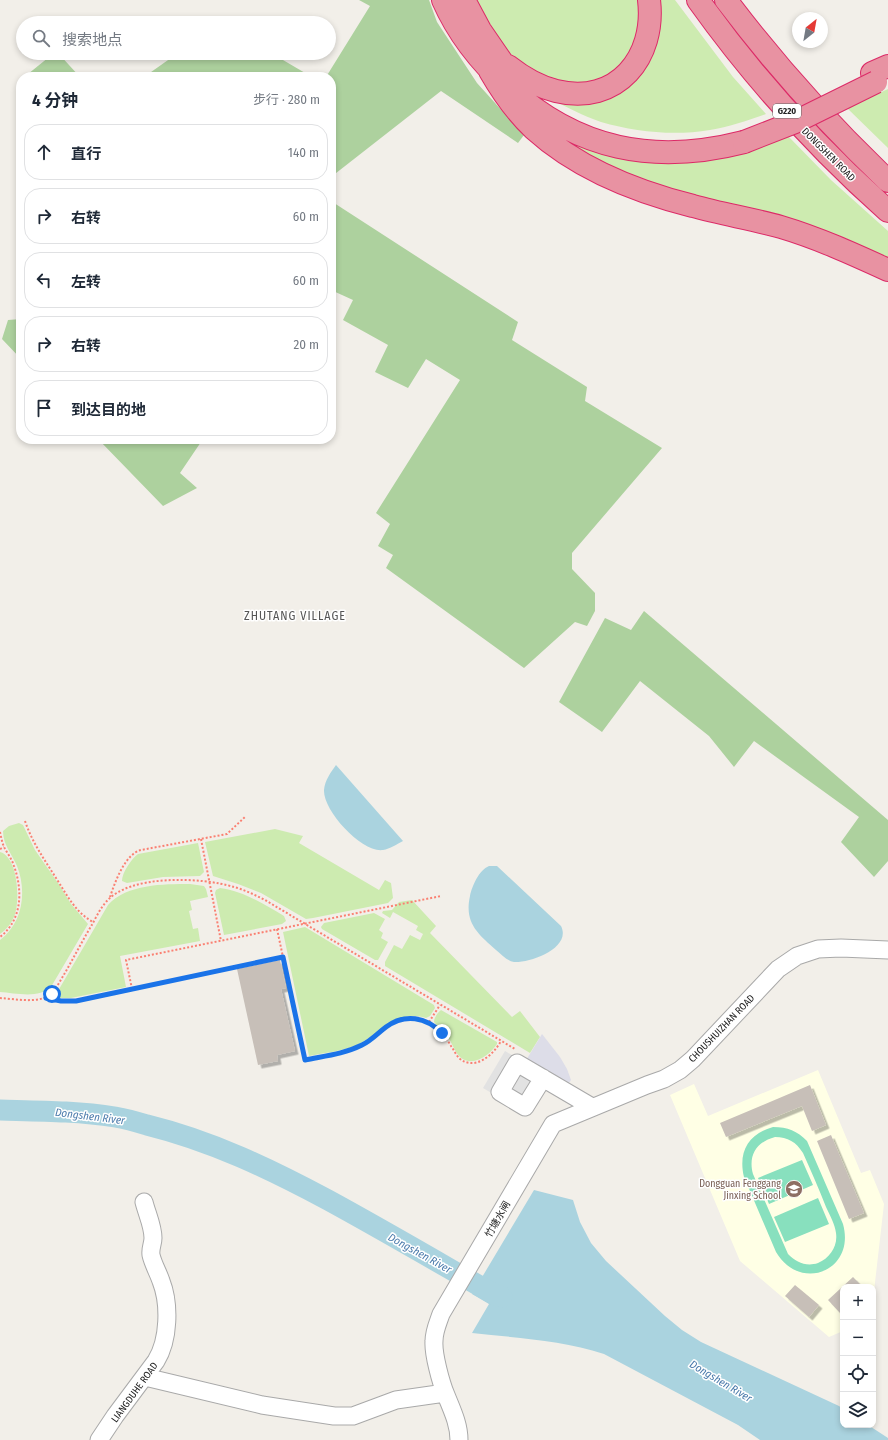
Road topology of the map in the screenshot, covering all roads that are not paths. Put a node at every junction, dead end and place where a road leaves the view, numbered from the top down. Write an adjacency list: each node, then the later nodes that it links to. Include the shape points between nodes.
1 (443, 0): 7 (highway, via 465,40)
2 (464, 0): 7 (highway)
3 (649, 0): 7 (highway, via 648,34 638,61 616,83 602,90 571,94 556,91)
4 (698, 0): 11 (highway, DONGSHEN ROAD / G220, via 779,102 827,153)
5 (726, 0): 6 (highway, G220)
6 (744, 24): 9 (highway, via 791,60 846,122); 10 (highway, G220, via 817,110)
7 (496, 66): 8 (highway, bridge, via 519,98 553,121 589,139 608,145 666,152 705,150 742,136 795,122); 12 (highway, via 502,91 533,128 551,143 598,171 670,200 804,235 848,251)
8 (881, 75)
9 (888, 164)
10 (888, 181)
11 (888, 211)
12 (888, 270)
13 (888, 950): 15 (street, CHOUSHUIZHAN ROAD, via 818,949 797,956 778,969 680,1070)
14 (543, 1078): 15 (street)
15 (592, 1108): 16 (street, CHOUSHUIZHAN ROAD)
16 (553, 1124): 19 (street, 竹塘水闸, via 436,1327 434,1341)
17 (144, 1202): 18 (street, LIANGDUHE ROAD, via 153,1231 151,1257 162,1282 166,1316 162,1352)
18 (145, 1377): 19 (street, via 262,1405 334,1416 353,1416 396,1400); 20 (street, LIANGDUHE ROAD)
19 (445, 1393): 21 (street, via 456,1420)
20 (100, 1440)
21 (459, 1440)

